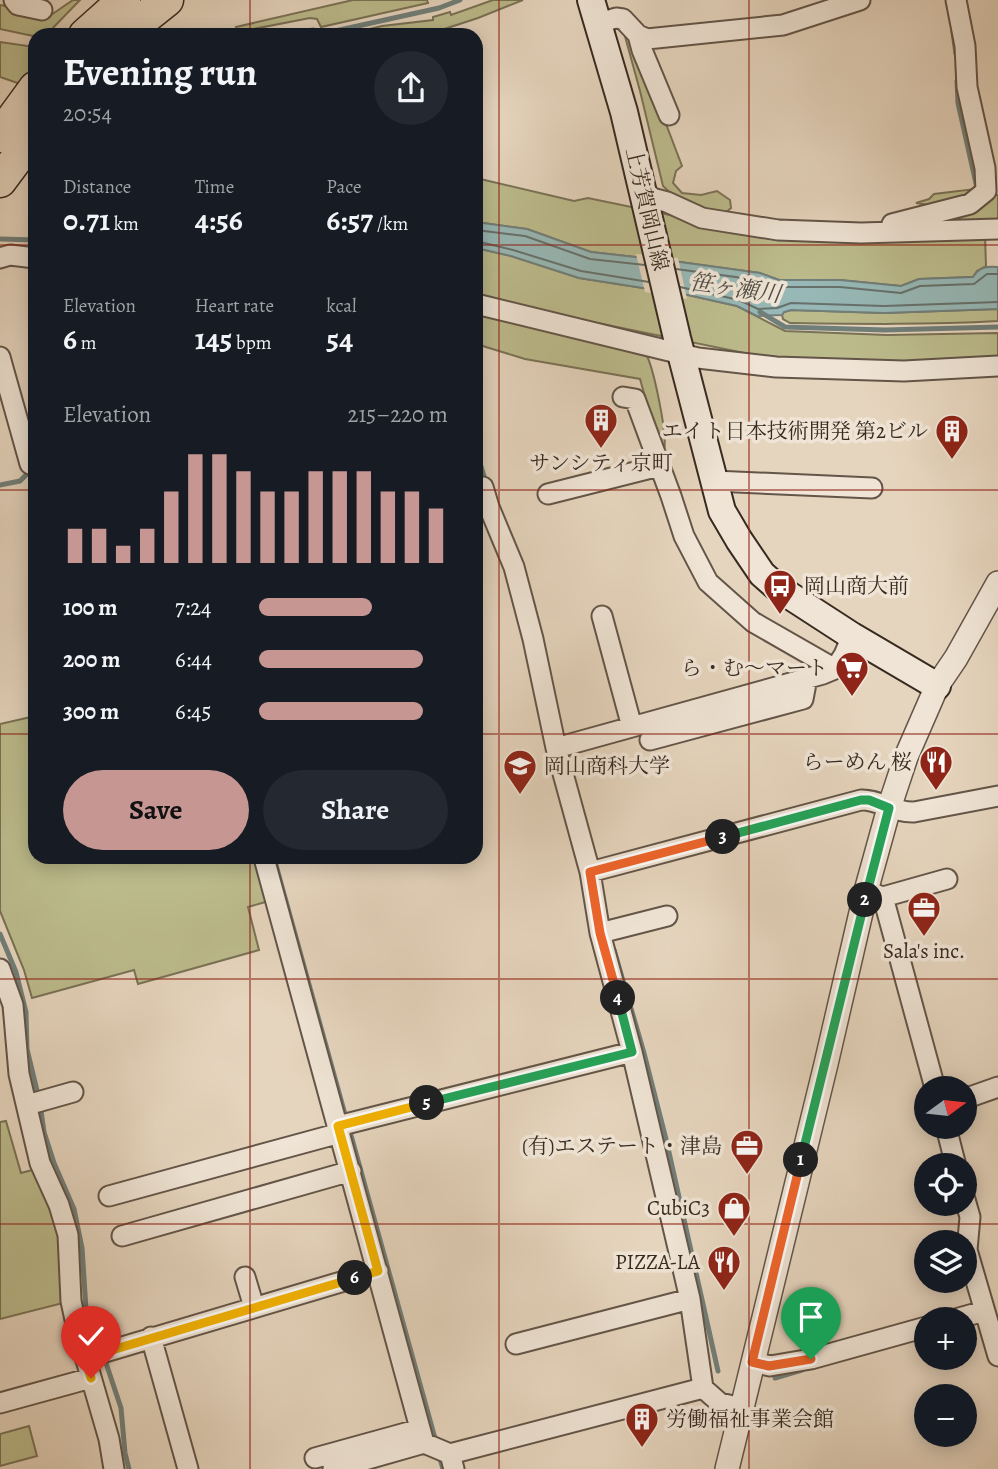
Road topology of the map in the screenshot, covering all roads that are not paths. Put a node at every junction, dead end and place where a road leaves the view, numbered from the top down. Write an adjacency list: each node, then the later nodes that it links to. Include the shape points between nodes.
1 (15, 0): 6 (street, via 18,5)
2 (124, 0): 8 (highway)
3 (167, 0): 9 (highway)
4 (860, 0): 10 (street, via 783,25 647,39)
5 (956, 0): 15 (street, via 967,87)
6 (42, 10)
7 (595, 11): 10 (street, via 623,19); 17 (main road, 上芳賀岡山線)
8 (93, 28)
9 (132, 28)
10 (638, 36): 12 (street)
11 (28, 98): 13 (highway)
12 (669, 114)
13 (0, 136)
14 (28, 143): 16 (highway)
15 (991, 167): 19 (street, via 986,191 970,204)
16 (0, 181)
17 (645, 201): 19 (street, via 667,202 702,218 778,230); 23 (main road, 上芳賀岡山線)
18 (998, 229): 19 (street)
19 (861, 233)
20 (28, 257): 21 (street)
21 (0, 258)
22 (483, 306): 23 (street, via 653,348)
23 (680, 348): 25 (street, via 698,358 776,367 904,371); 29 (main road, 上芳賀岡山線)
24 (0, 357): 27 (street)
25 (998, 366)
26 (624, 397): 28 (street, via 635,399)
27 (28, 457)
28 (659, 466): 32 (street); 36 (street, via 684,536 708,582 752,622)
29 (713, 481): 31 (street); 35 (main road, 上芳賀岡山線, via 722,511 762,574)
30 (483, 487): 41 (street, via 514,567)
31 (872, 488)
32 (548, 494)
33 (998, 583): 38 (street)
34 (602, 616): 39 (street)
35 (852, 636): 36 (street); 38 (main road, 上芳賀岡山線)
36 (835, 669): 37 (street)
37 (807, 678): 39 (street); 40 (street, via 803,699)
38 (937, 686): 43 (street)
39 (632, 727): 41 (street)
40 (650, 740)
41 (556, 748): 45 (street)
42 (998, 796): 43 (street, via 914,813)
43 (889, 808): 45 (street, via 861,800); 47 (street)
44 (266, 864): 57 (street)
45 (590, 872): 49 (street)
46 (947, 879): 47 (street)
47 (874, 894): 52 (street); 73 (street, via 826,1064)
48 (667, 916): 49 (street)
49 (600, 933): 51 (street)
50 (0, 969): 56 (street, via 13,1005 19,1074)
51 (632, 1052): 57 (street); 64 (street)
52 (931, 1076)
53 (998, 1087): 55 (street)
54 (73, 1093): 56 (street)
55 (977, 1094)
56 (34, 1103): 72 (street, via 40,1163 68,1236 71,1301)
57 (344, 1126): 58 (street); 59 (street)
58 (351, 1171): 61 (street); 62 (street)
59 (109, 1196)
60 (970, 1216): 66 (street, via 967,1250)
61 (122, 1236)
62 (378, 1271): 65 (street); 78 (street)
63 (245, 1276): 65 (street)
64 (691, 1299): 70 (street); 75 (street)
65 (254, 1307): 69 (street)
66 (984, 1311): 67 (street); 71 (street)
67 (977, 1313)
68 (914, 1330): 73 (street, via 811,1359 769,1366)
69 (151, 1337): 72 (street); 81 (street)
70 (516, 1344)
71 (998, 1356)
72 (87, 1357): 74 (street)
73 (752, 1362): 77 (street)
74 (91, 1378): 76 (street); 80 (street)
75 (703, 1388): 77 (street, via 720,1403); 78 (street)
76 (0, 1403)
77 (741, 1408): 83 (street)
78 (437, 1449): 79 (street); 82 (street)
79 (315, 1458)
80 (114, 1469)
81 (188, 1469)
82 (333, 1469)
83 (727, 1469)

